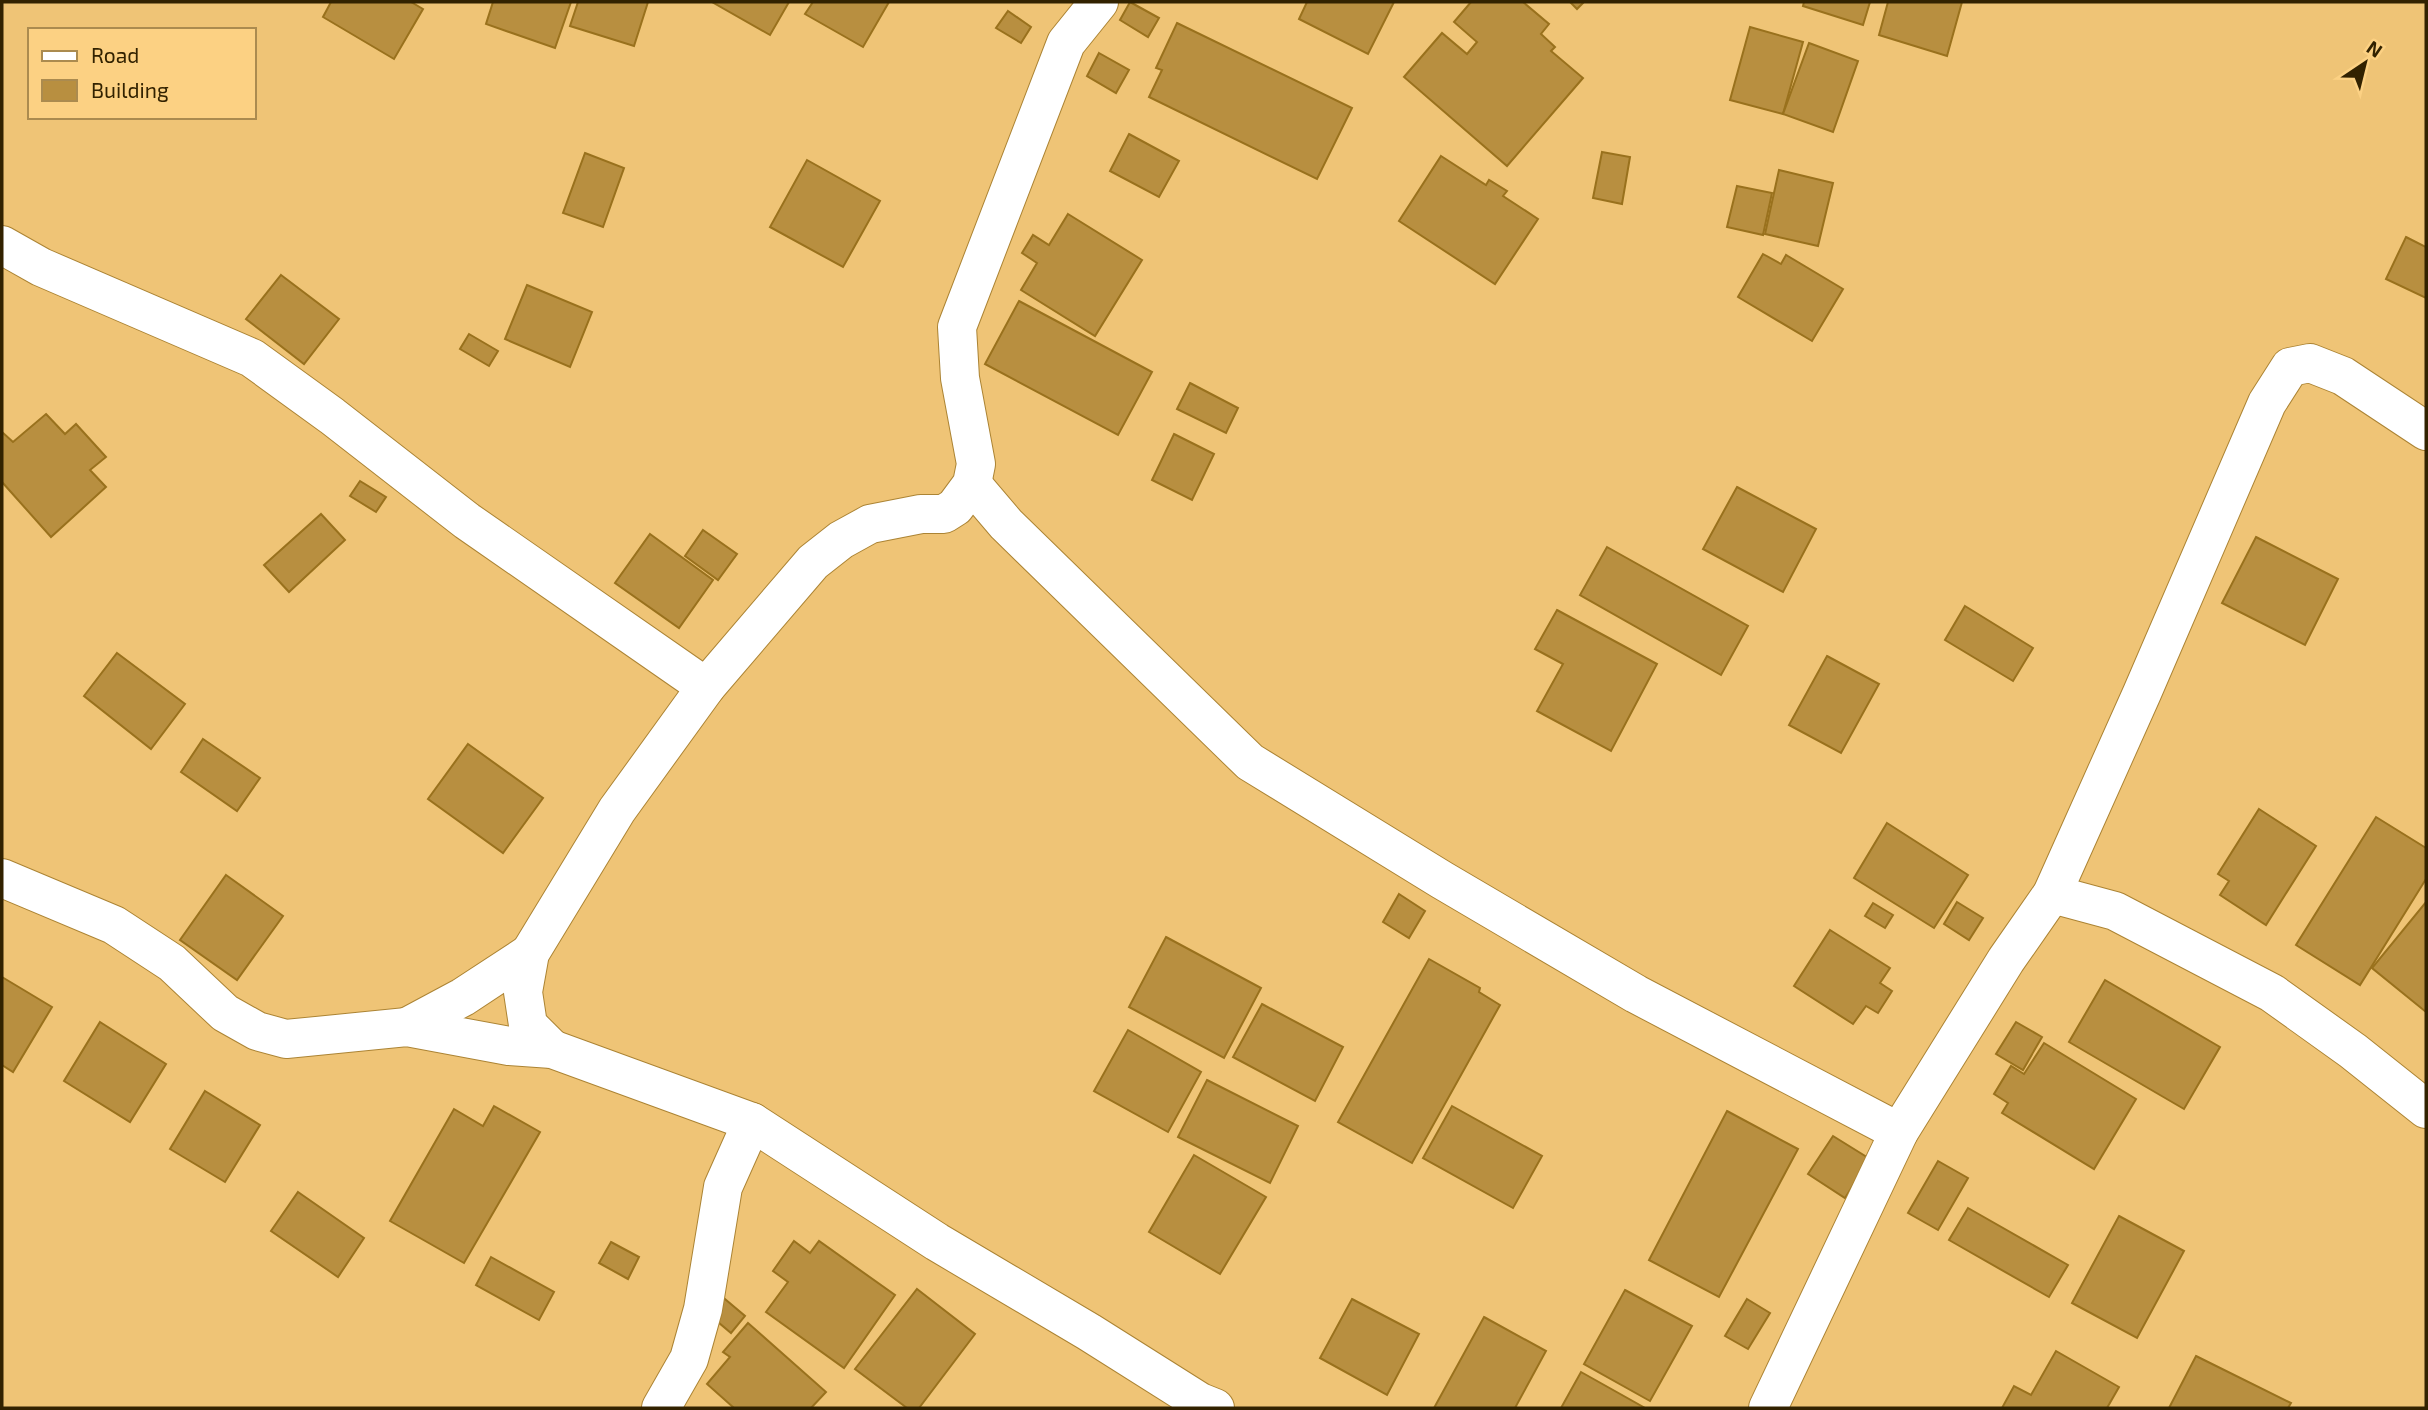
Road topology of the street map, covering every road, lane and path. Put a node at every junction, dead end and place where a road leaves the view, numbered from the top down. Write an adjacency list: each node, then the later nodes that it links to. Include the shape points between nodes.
1 (1099, 2): 4 (street, via 1066,43 957,327 960,378 976,464)
2 (2, 245): 5 (street, via 41,267 252,358 467,521)
3 (2426, 431): 7 (street, via 2343,376 2310,363 2290,367 2267,403)
4 (972, 484): 5 (street, via 944,514 870,524 841,540 813,562); 13 (street, via 1016,534 1250,762 1636,993)
5 (706, 687): 8 (street, via 617,810)
6 (2, 878): 9 (street, via 114,926 172,963 225,1013 257,1031 286,1039)
7 (2052, 894): 11 (street, via 2115,911 2272,993); 13 (street)
8 (530, 953): 9 (street); 10 (street, via 523,992 528,1025)
9 (407, 1027): 10 (street)
10 (552, 1049): 12 (street)
11 (2426, 1109)
12 (752, 1122): 14 (street, via 723,1187 703,1309 689,1359); 15 (street, via 937,1242)
13 (1899, 1132): 16 (street)
14 (661, 1408)
15 (1215, 1408)
16 (1768, 1408)

